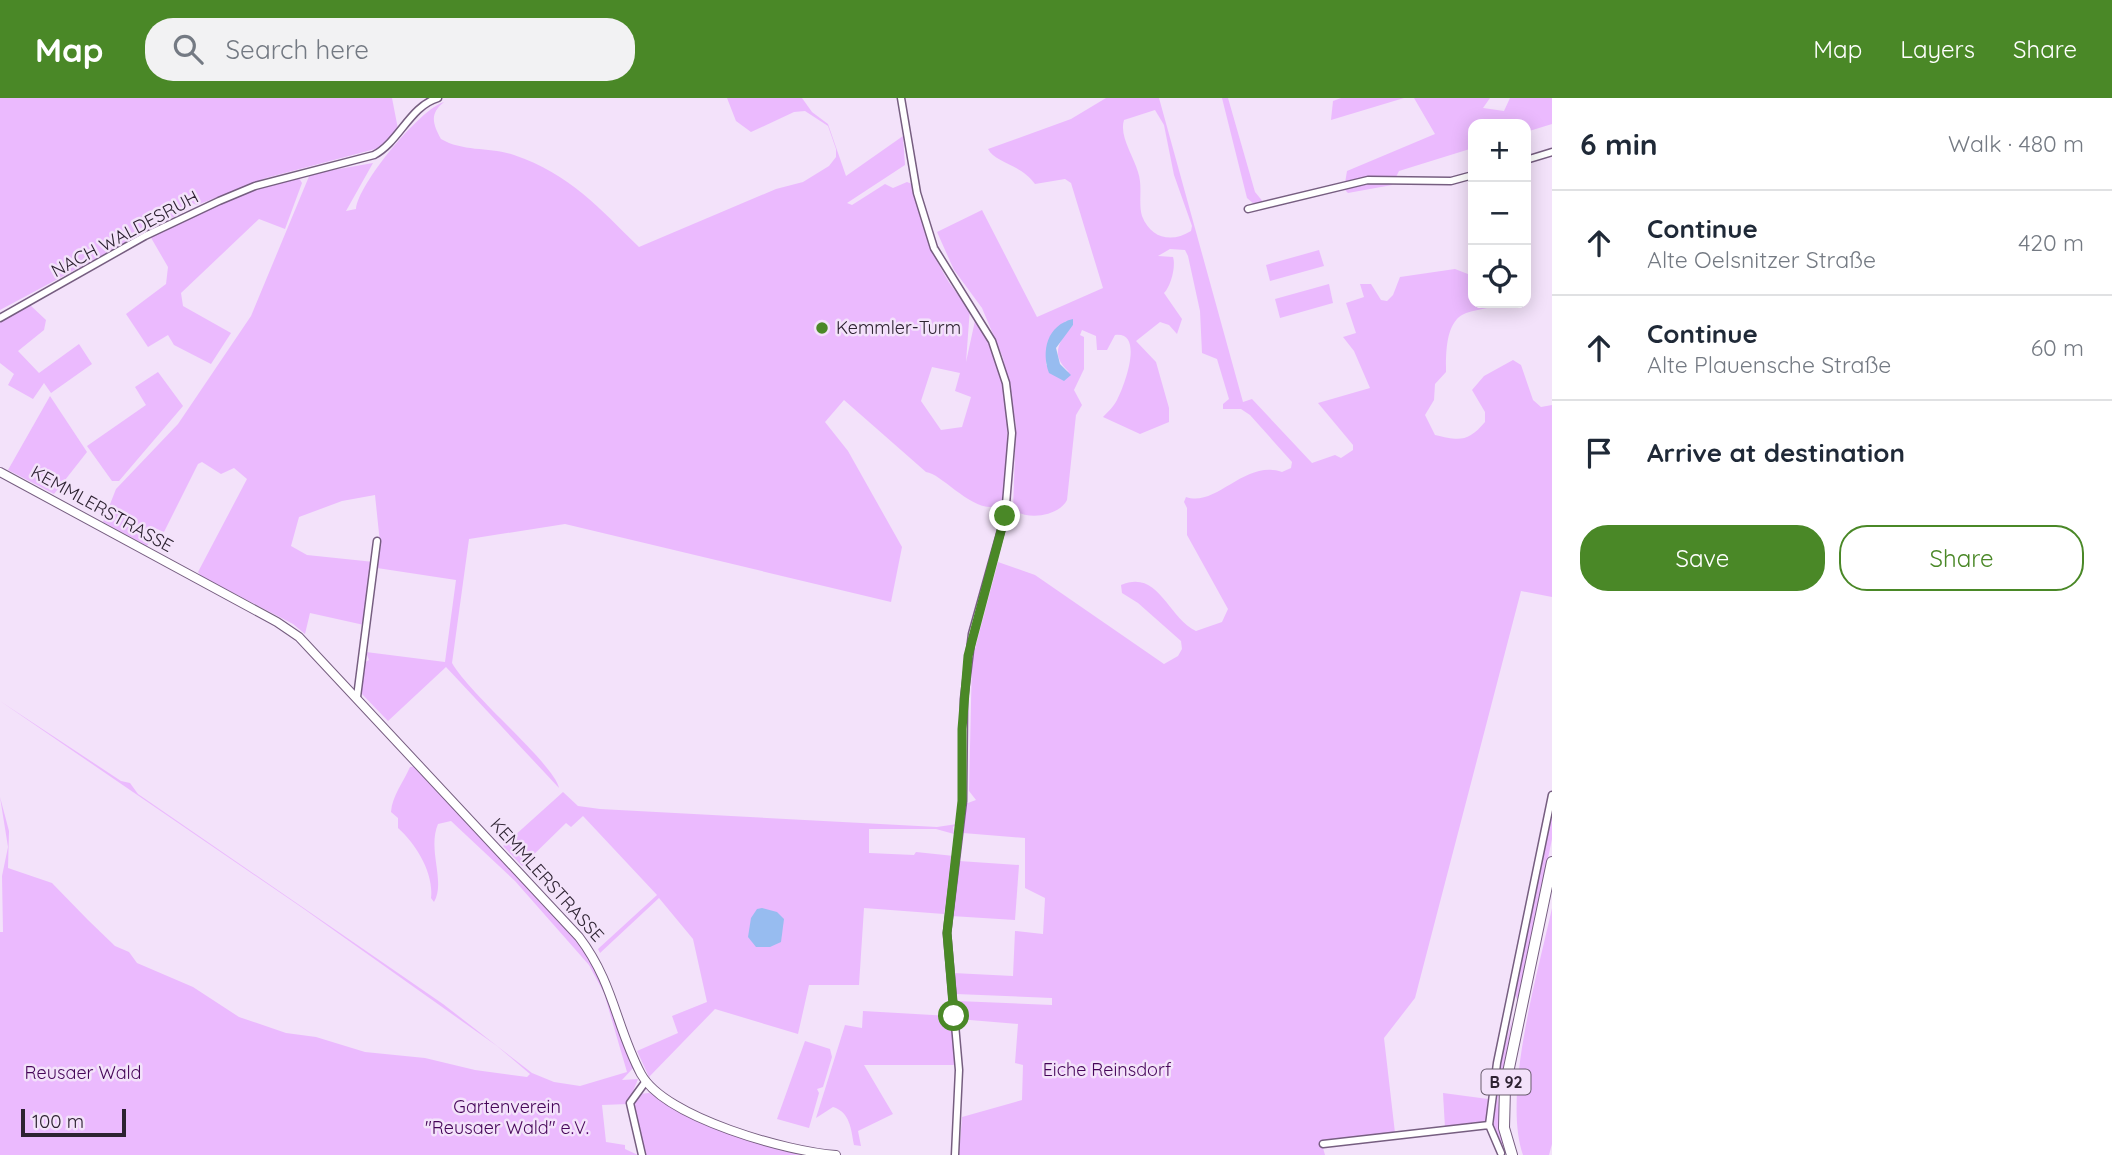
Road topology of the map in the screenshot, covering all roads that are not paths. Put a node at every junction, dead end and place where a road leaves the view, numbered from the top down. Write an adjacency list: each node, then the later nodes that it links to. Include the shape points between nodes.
1 (901, 98): 21 (street, via 917,193 934,248 984,324 1006,383 1012,433 1002,532 968,656 962,811 947,933 958,1070)
2 (433, 99): 7 (street, NACH WALDESRUH, via 388,148 255,186 182,218)
3 (1552, 152): 4 (street)
4 (1531, 158)
5 (1468, 176): 6 (street, via 1451,181 1368,180)
6 (1248, 209)
7 (0, 318)
8 (0, 472): 10 (street, KEMMLERSTRASSE, via 277,622 299,637)
9 (377, 541): 10 (street)
10 (357, 697): 15 (street, KEMMLERSTRASSE, via 591,952)
11 (1552, 795): 13 (street)
12 (1552, 862): 14 (main road, B 92)
13 (1509, 1010): 14 (street); 16 (street)
14 (1521, 1010): 18 (main road, B 92, via 1503,1107)
15 (646, 1081): 19 (street, via 630,1103); 20 (street, via 670,1100 739,1133 789,1150)
16 (1489, 1125): 17 (street); 18 (street)
17 (1323, 1144)
18 (1507, 1154)
19 (642, 1155)
20 (836, 1155)
21 (955, 1155)

